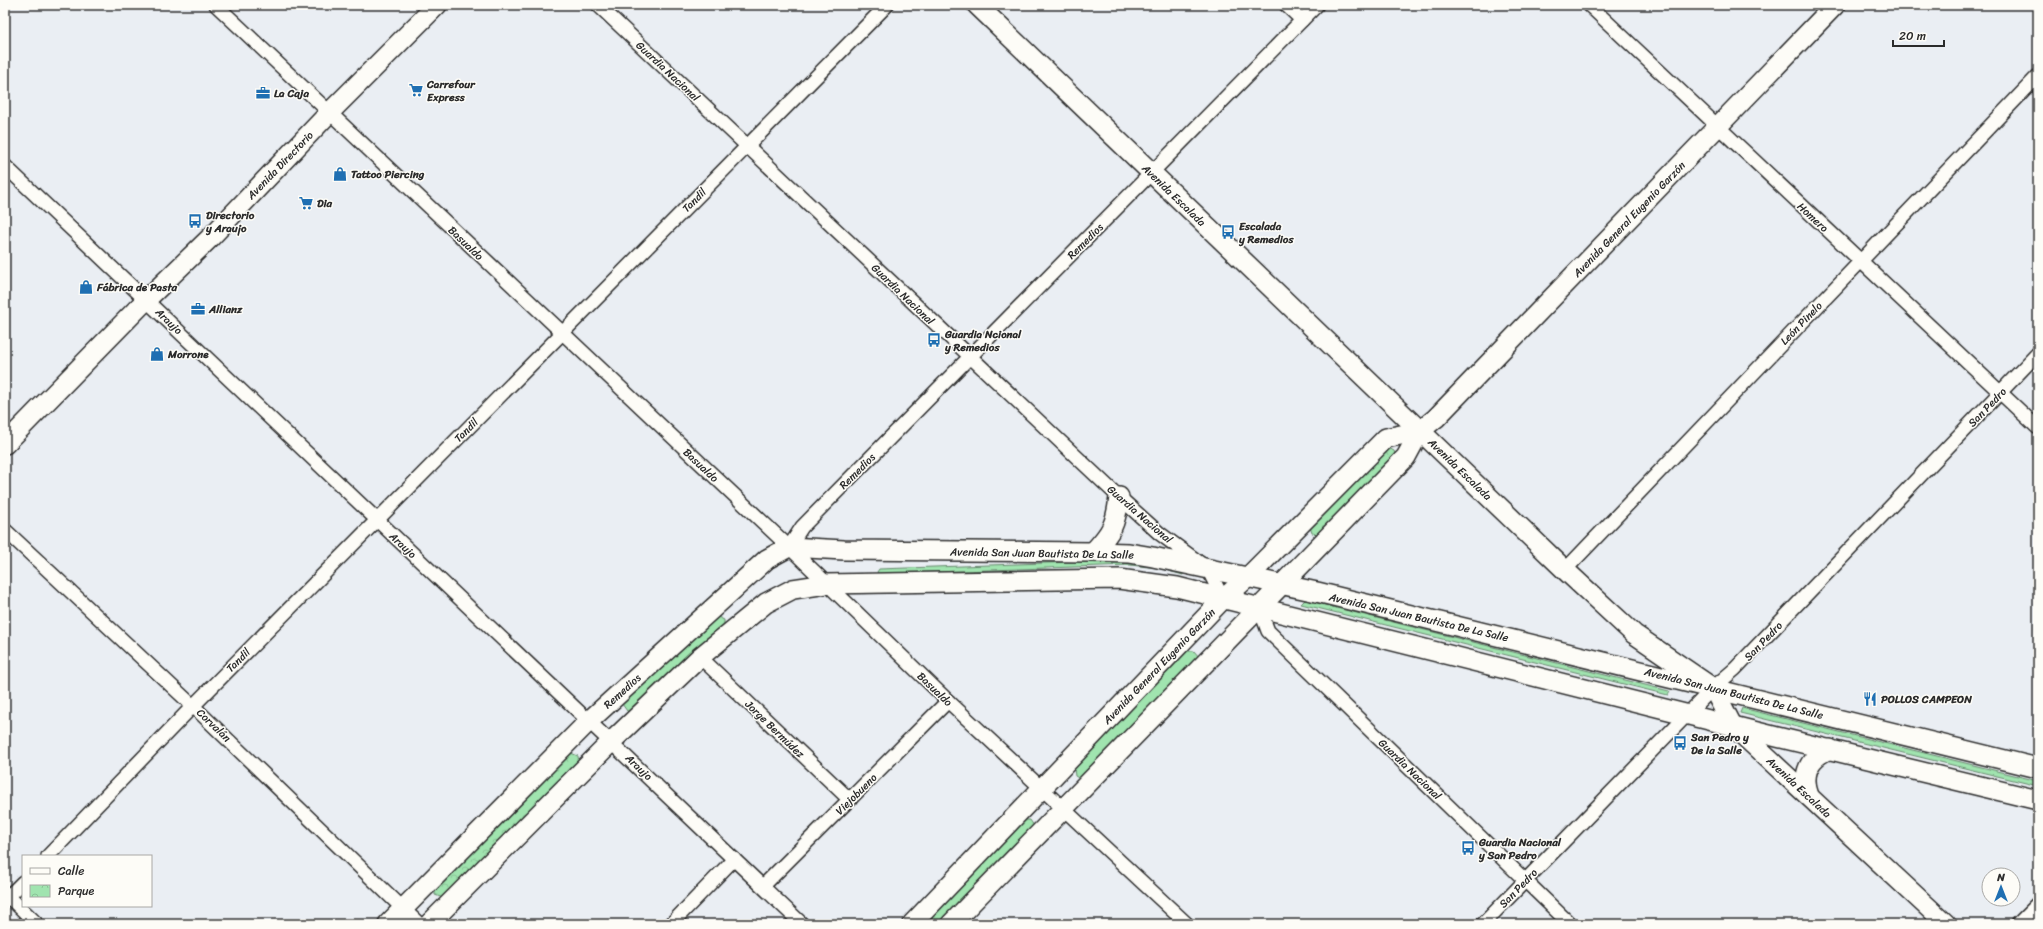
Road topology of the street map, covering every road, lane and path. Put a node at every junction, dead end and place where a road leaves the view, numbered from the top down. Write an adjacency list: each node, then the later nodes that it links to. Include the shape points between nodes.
1 (216, 5): 12 (street, Basualdo)
2 (437, 5): 12 (street, Avenida Directorio)
3 (598, 5): 14 (street, Guardia Nacional)
4 (887, 5): 14 (street, Tandil)
5 (977, 5): 16 (street, Avenida Escalada)
6 (1286, 5): 10 (street)
7 (1317, 5): 10 (street, Remedios)
8 (1589, 5): 13 (street, Homero)
9 (1835, 5): 13 (street, Avenida General Eugenio Garzón)
10 (1302, 20): 16 (street, Remedios)
11 (2038, 76): 17 (street, León Pinelo)
12 (329, 113): 18 (street, Avenida Directorio, via 211,237); 19 (street, Basualdo)
13 (1718, 127): 17 (street, Homero); 24 (street, Avenida General Eugenio Garzón, via 1442,412)
14 (748, 146): 19 (street, Tandil); 21 (street, Guardia Nacional)
15 (5, 166): 18 (street, Araujo)
16 (1152, 174): 21 (street, Remedios); 24 (street, Avenida Escalada)
17 (1860, 261): 22 (street, Homero); 32 (street, León Pinelo)
18 (146, 300): 25 (street, Avenida Directorio); 27 (street, Araujo)
19 (562, 334): 27 (street, Tandil); 29 (street, Basualdo)
20 (2038, 353): 22 (street, San Pedro)
21 (969, 357): 26 (street, Guardia Nacional); 29 (street, Remedios, via 802,527)
22 (2000, 393): 23 (street, Homero); 39 (street, San Pedro, via 1735,670)
23 (2038, 428)
24 (1420, 431): 32 (street, Avenida Escalada); 33 (street, Avenida General Eugenio Garzón, via 1386,438); 35 (street, Avenida General Eugenio Garzón, via 1406,457)
25 (5, 444)
26 (1119, 497): 30 (street, via 1116,519 1105,540); 31 (street, Guardia Nacional, via 1159,533)
27 (376, 520): 41 (street, Tandil); 43 (street, Araujo)
28 (5, 530): 41 (street, Corvalán)
29 (789, 547): 30 (street, Avenida San Juan Bautista De La Salle, via 844,550); 34 (street, Basualdo); 43 (street, Remedios, via 767,560)
30 (1093, 552): 31 (street, Avenida San Juan Bautista De La Salle, via 1129,553)
31 (1208, 569): 33 (street, Avenida San Juan Bautista De La Salle); 36 (street, Guardia Nacional)
32 (1565, 570): 39 (street, Avenida Escalada, via 1634,634)
33 (1248, 578): 35 (street, Avenida San Juan Bautista De La Salle); 36 (street, Avenida General Eugenio Garzón)
34 (826, 584): 36 (street, via 1119,579 1177,587); 38 (street, via 793,588 766,604); 40 (street, Basualdo)
35 (1282, 586): 37 (street, Avenida General Eugenio Garzón); 39 (street, Avenida San Juan Bautista De La Salle, via 1325,594)
36 (1224, 599): 37 (street); 48 (street, Avenida General Eugenio Garzón)
37 (1259, 607): 42 (street); 52 (street, Avenida General Eugenio Garzón); 55 (street, Guardia Nacional, via 1268,631)
38 (700, 657): 45 (street); 50 (street, Jorge Bermúdez)
39 (1713, 688): 42 (street, San Pedro); 44 (street, Avenida Escalada); 47 (street, Avenida San Juan Bautista De La Salle)
40 (948, 701): 48 (street, Basualdo); 50 (street, Viejobueno)
41 (193, 706): 53 (street, Tandil); 60 (street, Corvalán)
42 (1689, 714): 44 (street); 55 (street, San Pedro)
43 (590, 720): 45 (street, Araujo); 60 (street, Remedios)
44 (1732, 725): 46 (street); 49 (street, Avenida Escalada)
45 (612, 741): 54 (street, Araujo); 64 (street)
46 (1830, 749): 49 (street, via 1818,755 1809,764 1805,786); 51 (street)
47 (2038, 768)
48 (1043, 788): 52 (street, Basualdo); 67 (street, Avenida General Eugenio Garzón)
49 (1809, 796): 72 (street, Avenida Escalada)
50 (850, 800): 57 (street, Viejobueno)
51 (2038, 800)
52 (1064, 808): 68 (street, Avenida General Eugenio Garzón); 69 (street, Basualdo)
53 (49, 855)
54 (734, 859): 57 (street, Araujo); 65 (street)
55 (1525, 881): 70 (street, San Pedro); 71 (street, Guardia Nacional)
56 (22, 883): 58 (street)
57 (763, 886): 66 (street, Araujo)
58 (6, 897): 61 (street)
59 (2038, 904): 73 (street)
60 (403, 909): 62 (street, Remedios); 63 (street, Corvalán)
61 (37, 924)
62 (388, 924)
63 (420, 924)
64 (429, 924)
65 (671, 924)
66 (802, 924)
67 (912, 924)
68 (951, 924)
69 (1187, 924)
70 (1483, 924)
71 (1570, 924)
72 (1946, 924)
73 (2018, 924)

